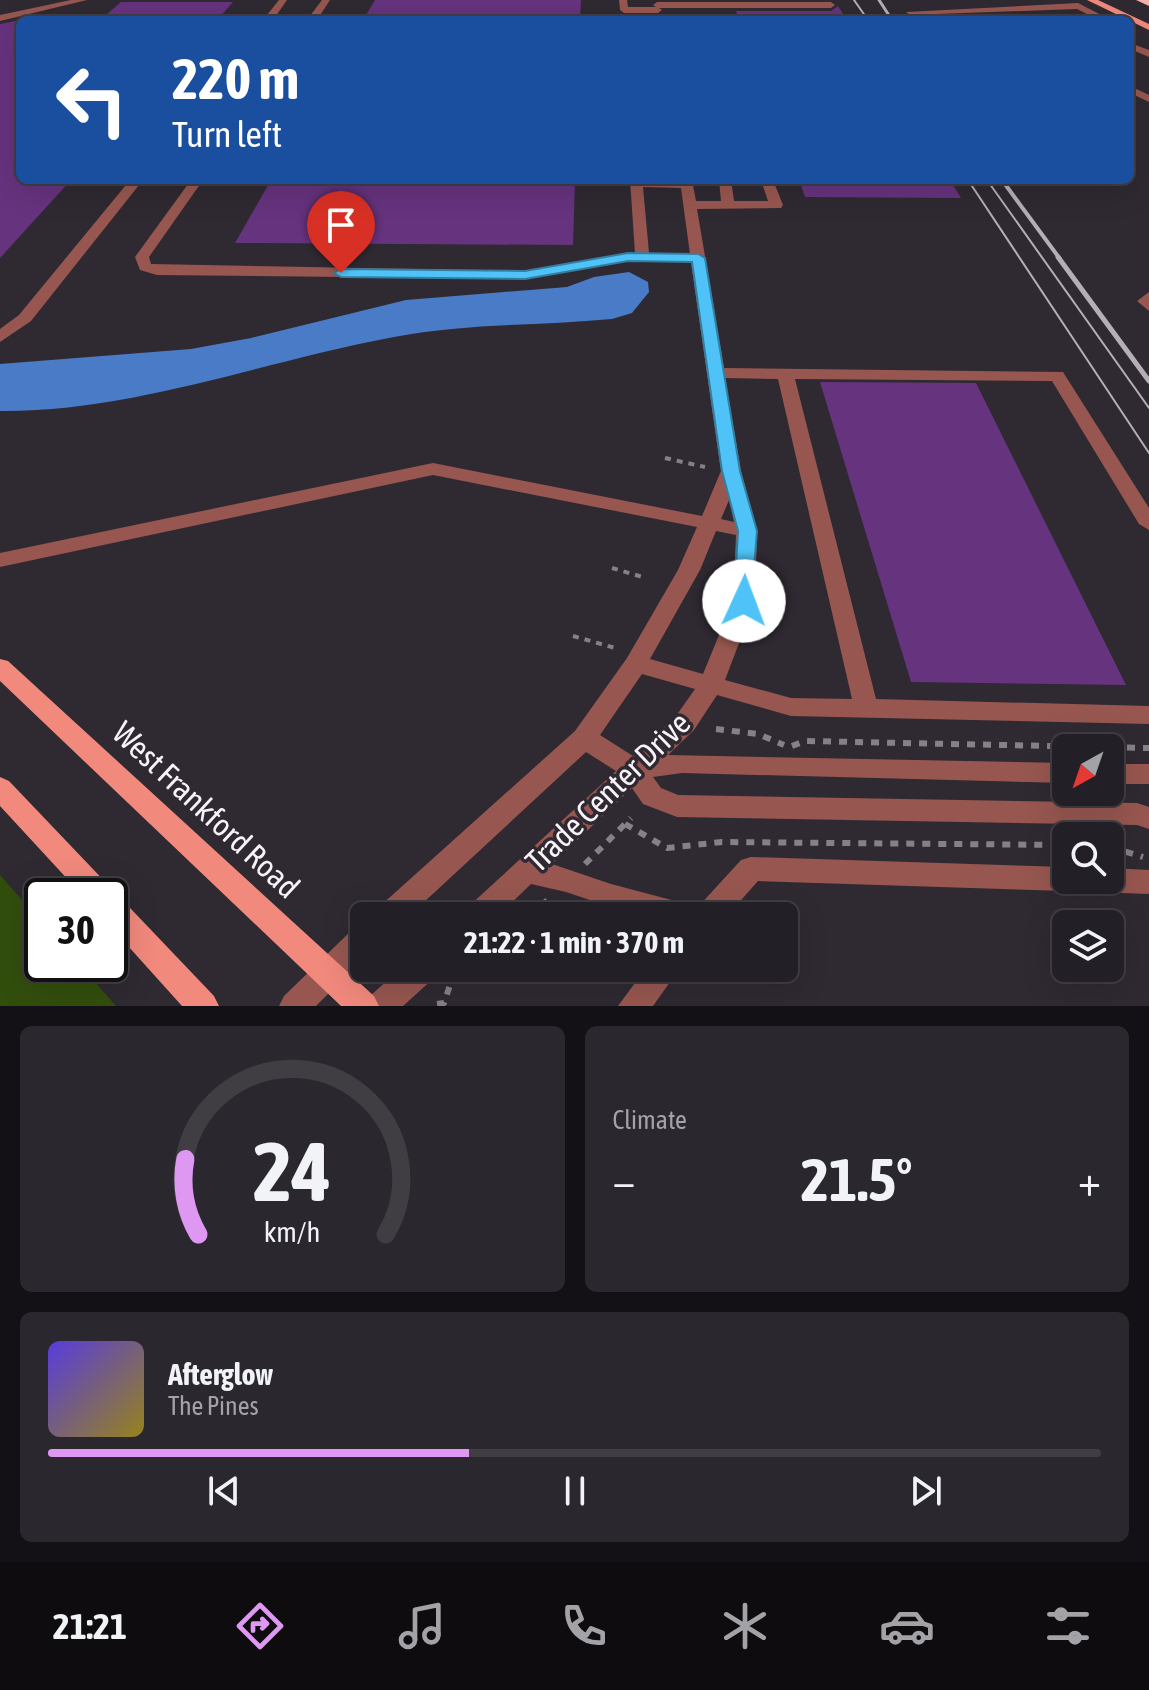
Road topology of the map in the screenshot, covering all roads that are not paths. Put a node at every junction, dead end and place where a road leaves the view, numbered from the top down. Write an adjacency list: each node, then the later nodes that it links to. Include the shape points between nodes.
1 (83, 0): 7 (street)
2 (901, 0): 20 (street)
3 (968, 0): 16 (street)
4 (1067, 0): 12 (street)
5 (1091, 0): 27 (main road)
6 (1141, 0): 10 (highway)
7 (65, 1): 28 (street)
8 (683, 3): 9 (street); 15 (street)
9 (713, 3): 11 (street)
10 (1149, 3)
11 (831, 5)
12 (1078, 6): 13 (street); 26 (street)
13 (1052, 7): 14 (street); 25 (street)
14 (1024, 8): 17 (street); 24 (street)
15 (658, 9): 18 (street)
16 (980, 9): 17 (street); 19 (street); 22 (street)
17 (998, 9): 23 (street)
18 (624, 10)
19 (951, 11): 20 (street); 21 (street)
20 (913, 16)
21 (958, 16)
22 (991, 16)
23 (1009, 16)
24 (1037, 16)
25 (1069, 16)
26 (1098, 16)
27 (1124, 16)
28 (0, 18)
29 (134, 184): 41 (street, via 25,318)
30 (194, 184): 37 (street, via 142,257 145,267 525,275)
31 (637, 184): 37 (street)
32 (686, 184): 35 (street, Trade Center Drive)
33 (725, 184): 36 (street)
34 (768, 184): 36 (street, via 776,205)
35 (690, 205): 36 (street); 38 (street, Trade Center Drive)
36 (728, 205)
37 (642, 257): 38 (street)
38 (698, 258): 42 (street, Trade Center Drive)
39 (1149, 297): 40 (street)
40 (1149, 306)
41 (0, 337)
42 (714, 373): 43 (street); 44 (street, Trade Center Drive)
43 (785, 374): 45 (street, via 1057,376); 52 (street)
44 (731, 471): 46 (street, Trade Center Drive); 47 (street, Trade Center Drive)
45 (1149, 524)
46 (708, 525): 47 (street); 48 (street, via 433,469); 49 (street, Trade Center Drive)
47 (747, 531): 51 (street, Trade Center Drive, via 744,601)
48 (0, 560)
49 (636, 664): 51 (street); 54 (street, Trade Center Drive)
50 (0, 667): 72 (main road, West Frankford Road)
51 (710, 687): 52 (street, via 791,707); 55 (street, Trade Center Drive, via 685,723)
52 (866, 708): 53 (street)
53 (1149, 715)
54 (584, 738): 55 (street); 66 (street, Trade Center Drive)
55 (634, 769): 56 (street, via 682,763); 60 (street, via 652,796 703,809); 61 (street, Trade Center Drive)
56 (1052, 773)
57 (1124, 774): 58 (street)
58 (1149, 774)
59 (0, 788): 62 (main road)
60 (1149, 818)
61 (526, 871): 67 (street, Trade Center Drive); 68 (street)
62 (84, 878)
63 (1052, 879): 69 (street, via 751,869)
64 (1124, 881): 65 (street)
65 (1149, 882)
66 (404, 902)
67 (493, 902)
68 (632, 902)
69 (722, 902)
70 (128, 925): 75 (main road)
71 (350, 952): 72 (street)
72 (329, 973): 76 (street); 77 (main road, West Frankford Road)
73 (408, 982): 78 (street)
74 (654, 982): 79 (street)
75 (203, 1006)
76 (295, 1006)
77 (363, 1006)
78 (381, 1006)
79 (634, 1006)

